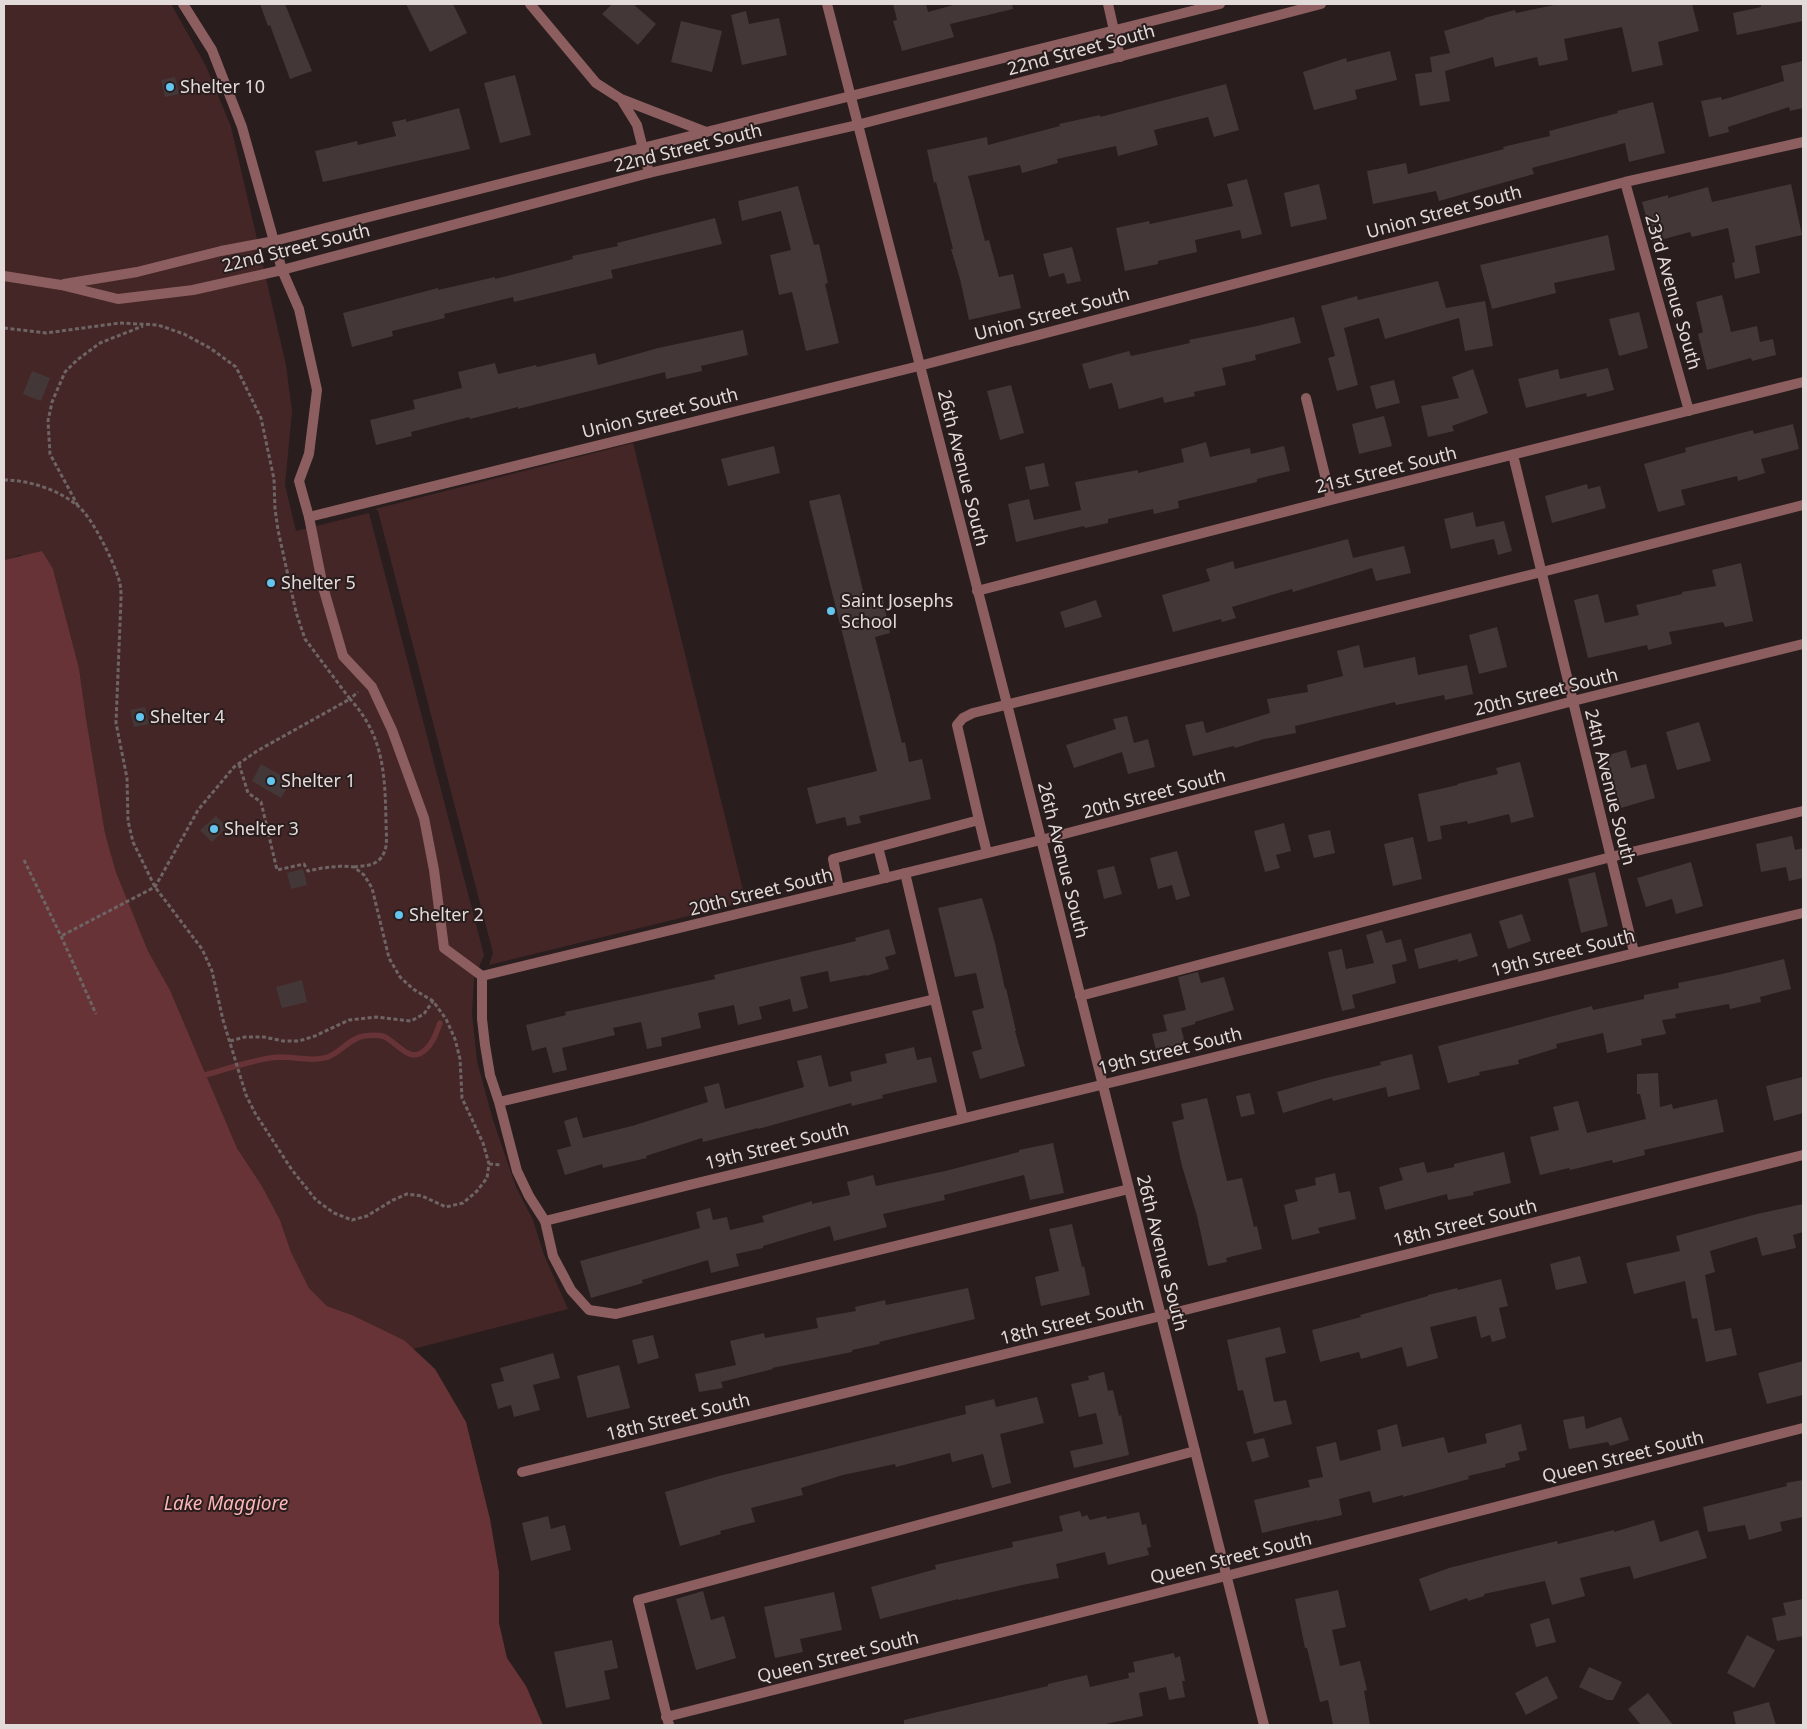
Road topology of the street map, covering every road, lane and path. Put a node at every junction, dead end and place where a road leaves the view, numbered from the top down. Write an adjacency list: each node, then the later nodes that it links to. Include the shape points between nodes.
1 (183, 4): 17 (street, via 212,50 242,127)
2 (530, 4): 10 (street, via 596,82)
3 (827, 4): 9 (street, 26th Avenue South)
4 (1108, 4): 7 (street)
5 (1220, 4): 7 (street, 22nd Street South)
6 (1321, 4): 8 (street, 22nd Street South)
7 (1115, 30): 8 (street); 9 (street, 22nd Street South)
8 (1120, 56): 11 (street, 22nd Street South)
9 (850, 96): 11 (street, 26th Avenue South); 12 (street, 22nd Street South)
10 (621, 99): 12 (street); 14 (street, via 637,125)
11 (857, 125): 15 (street, 22nd Street South); 23 (street, 26th Avenue South)
12 (706, 132): 14 (street, 22nd Street South)
13 (1803, 142): 16 (street, Union Street South)
14 (643, 148): 15 (street); 17 (street, 22nd Street South)
15 (649, 173): 18 (street, 22nd Street South)
16 (1625, 182): 23 (street, Union Street South); 26 (street, 23rd Avenue South)
17 (274, 241): 18 (street); 20 (street, 22nd Street South, via 137,272)
18 (282, 270): 20 (street, 22nd Street South, via 193,290 118,299); 32 (street, via 299,309 317,390 309,454 299,481)
19 (4, 276): 20 (street, 22nd Street South)
20 (61, 285)
21 (146, 325): 22 (path, via 120,323 46,333); 31 (path, via 100,342 65,372 57,387 48,421 50,454); 36 (path, via 158,325 184,334 236,367 261,418 269,448 274,509 305,639)
22 (4, 328)
23 (919, 366): 32 (street, Union Street South); 34 (street, 26th Avenue South)
24 (1803, 382): 26 (street, 21st Street South)
25 (1306, 398): 29 (street)
26 (1689, 411): 27 (street, 21st Street South)
27 (1513, 455): 29 (street, 21st Street South); 33 (street, 24th Avenue South)
28 (4, 480): 31 (path, via 31,483 55,492)
29 (1331, 500): 34 (street, 21st Street South)
30 (1803, 505): 33 (street)
31 (79, 507): 50 (path, via 91,522 120,581 116,723 127,778 128,821 133,842)
32 (309, 517): 55 (street, via 323,587 343,656 372,687 392,730 424,818 444,948)
33 (1542, 572): 37 (street, 24th Avenue South); 38 (street)
34 (977, 591): 38 (street, 26th Avenue South)
35 (1803, 644): 37 (street, 20th Street South)
36 (350, 699): 39 (path); 47 (path, via 372,730 382,760 386,790 387,848 379,861)
37 (1573, 701): 42 (street, 20th Street South); 45 (street, 24th Avenue South)
38 (1007, 704): 41 (street, via 973,713 958,725); 42 (street, 26th Avenue South)
39 (239, 764): 47 (path, via 248,793 262,802 277,870 304,864 308,871); 50 (path, via 198,810)
40 (1803, 811): 45 (street)
41 (979, 820): 43 (street); 44 (street)
42 (1040, 840): 44 (street, 20th Street South); 56 (street, 26th Avenue South)
43 (878, 847): 49 (street); 51 (street, via 833,859)
44 (987, 853): 48 (street, 20th Street South)
45 (1611, 858): 54 (street, 24th Avenue South); 56 (street)
46 (24, 860): 53 (path)
47 (354, 867): 58 (path, via 372,888 392,965 413,989)
48 (904, 873): 49 (street, 20th Street South); 57 (street)
49 (886, 878): 51 (street, 20th Street South)
50 (155, 887): 53 (path); 60 (path, via 202,949 212,971)
51 (839, 889): 55 (street, 20th Street South)
52 (1803, 912): 54 (street, 19th Street South)
53 (61, 936): 59 (path)
54 (1634, 952): 61 (street, 19th Street South)
55 (482, 976): 62 (street, via 485,1045)
56 (1080, 996): 61 (street, 26th Avenue South)
57 (935, 999): 62 (street); 63 (street)
58 (433, 1001): 60 (path, via 424,1014 411,1021 376,1017 349,1020 299,1042 264,1037); 60 (path, via 455,1039 460,1059 462,1098 489,1164 487,1178 477,1191 463,1203 446,1207 422,1196 406,1194 367,1216 352,1220 334,1213 316,1200 255,1113 246,1095)
59 (96, 1014)
60 (230, 1041)
61 (1102, 1084): 63 (street, 19th Street South); 65 (street, 26th Avenue South)
62 (499, 1102): 66 (street, via 517,1171)
63 (963, 1118): 66 (street, 19th Street South)
64 (1803, 1155): 67 (street, 18th Street South)
65 (1129, 1189): 66 (street, via 616,1314 589,1310 571,1290 553,1256); 67 (street, 26th Avenue South)
66 (545, 1221)
67 (1161, 1316): 69 (street, 26th Avenue South); 70 (street, 18th Street South)
68 (1803, 1428): 71 (street, Queen Street South)
69 (1195, 1451): 71 (street, 26th Avenue South); 72 (street, via 638,1600)
70 (522, 1472)
71 (1226, 1576): 72 (street, Queen Street South); 73 (street, 26th Avenue South)
72 (668, 1721)
73 (1264, 1725)

